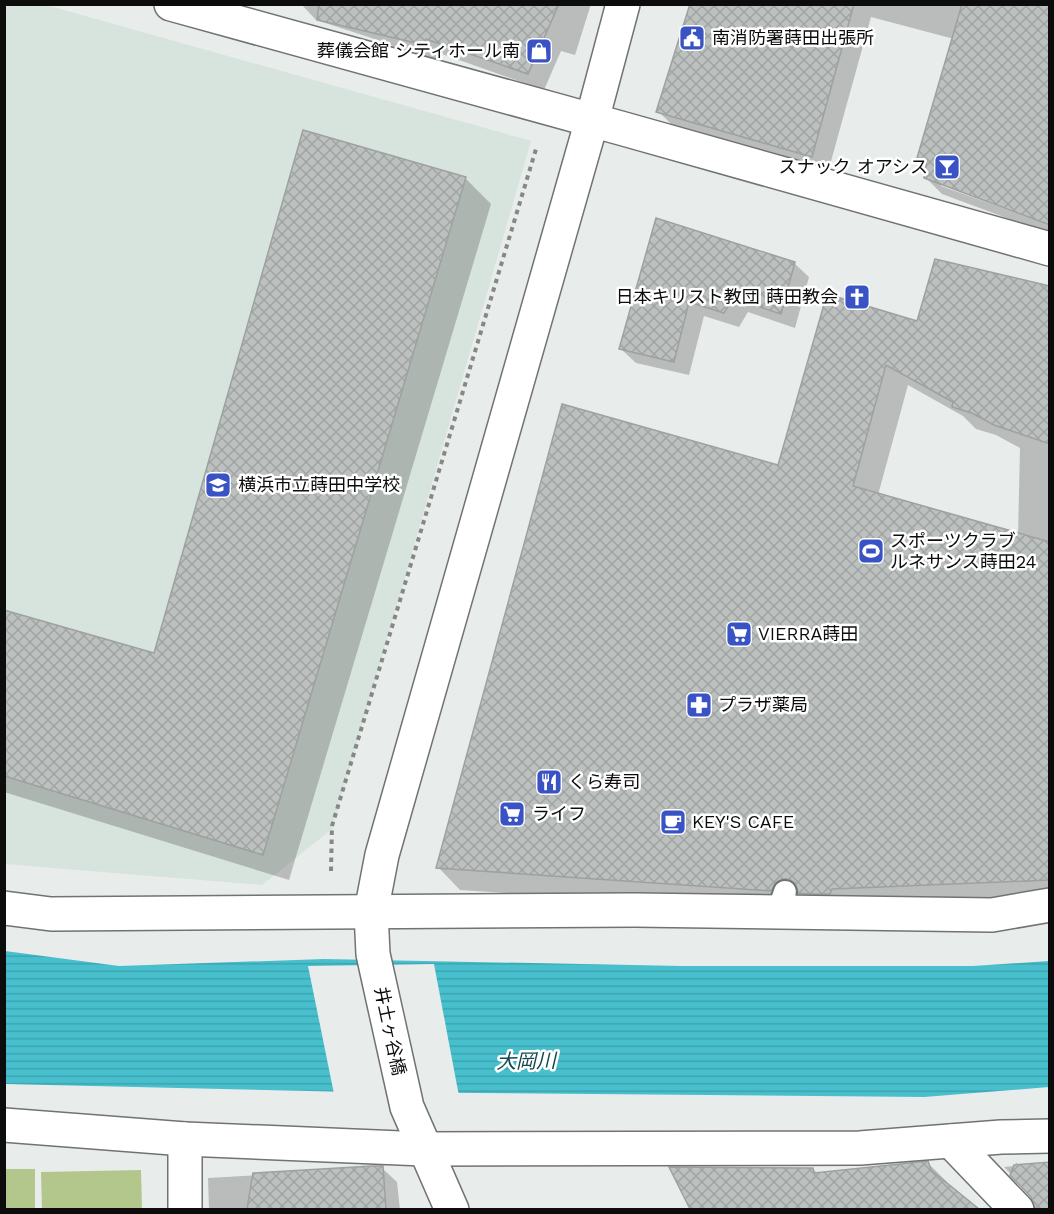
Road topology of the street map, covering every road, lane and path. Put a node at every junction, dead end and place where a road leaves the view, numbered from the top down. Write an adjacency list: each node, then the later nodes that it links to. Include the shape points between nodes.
1 (171, 4): 3 (street)
2 (623, 4): 4 (street, 井土ヶ谷橋)
3 (548, 108): 4 (street); 6 (path, via 332,826)
4 (592, 120): 5 (street); 9 (street, 井土ヶ谷橋, via 385,843)
5 (1050, 249)
6 (331, 880)
7 (1050, 905): 9 (street, via 992,915 782,902 623,910)
8 (4, 908): 9 (street, via 51,914)
9 (370, 912): 14 (street, 井土ヶ谷橋, via 373,954 407,1107)
10 (4, 1125): 12 (street)
11 (1050, 1136): 13 (street)
12 (185, 1139): 14 (street); 15 (street)
13 (951, 1141): 14 (street, via 860,1148); 17 (street)
14 (424, 1149): 16 (street, 井土ヶ谷橋)
15 (185, 1209)
16 (452, 1209)
17 (1017, 1209)

